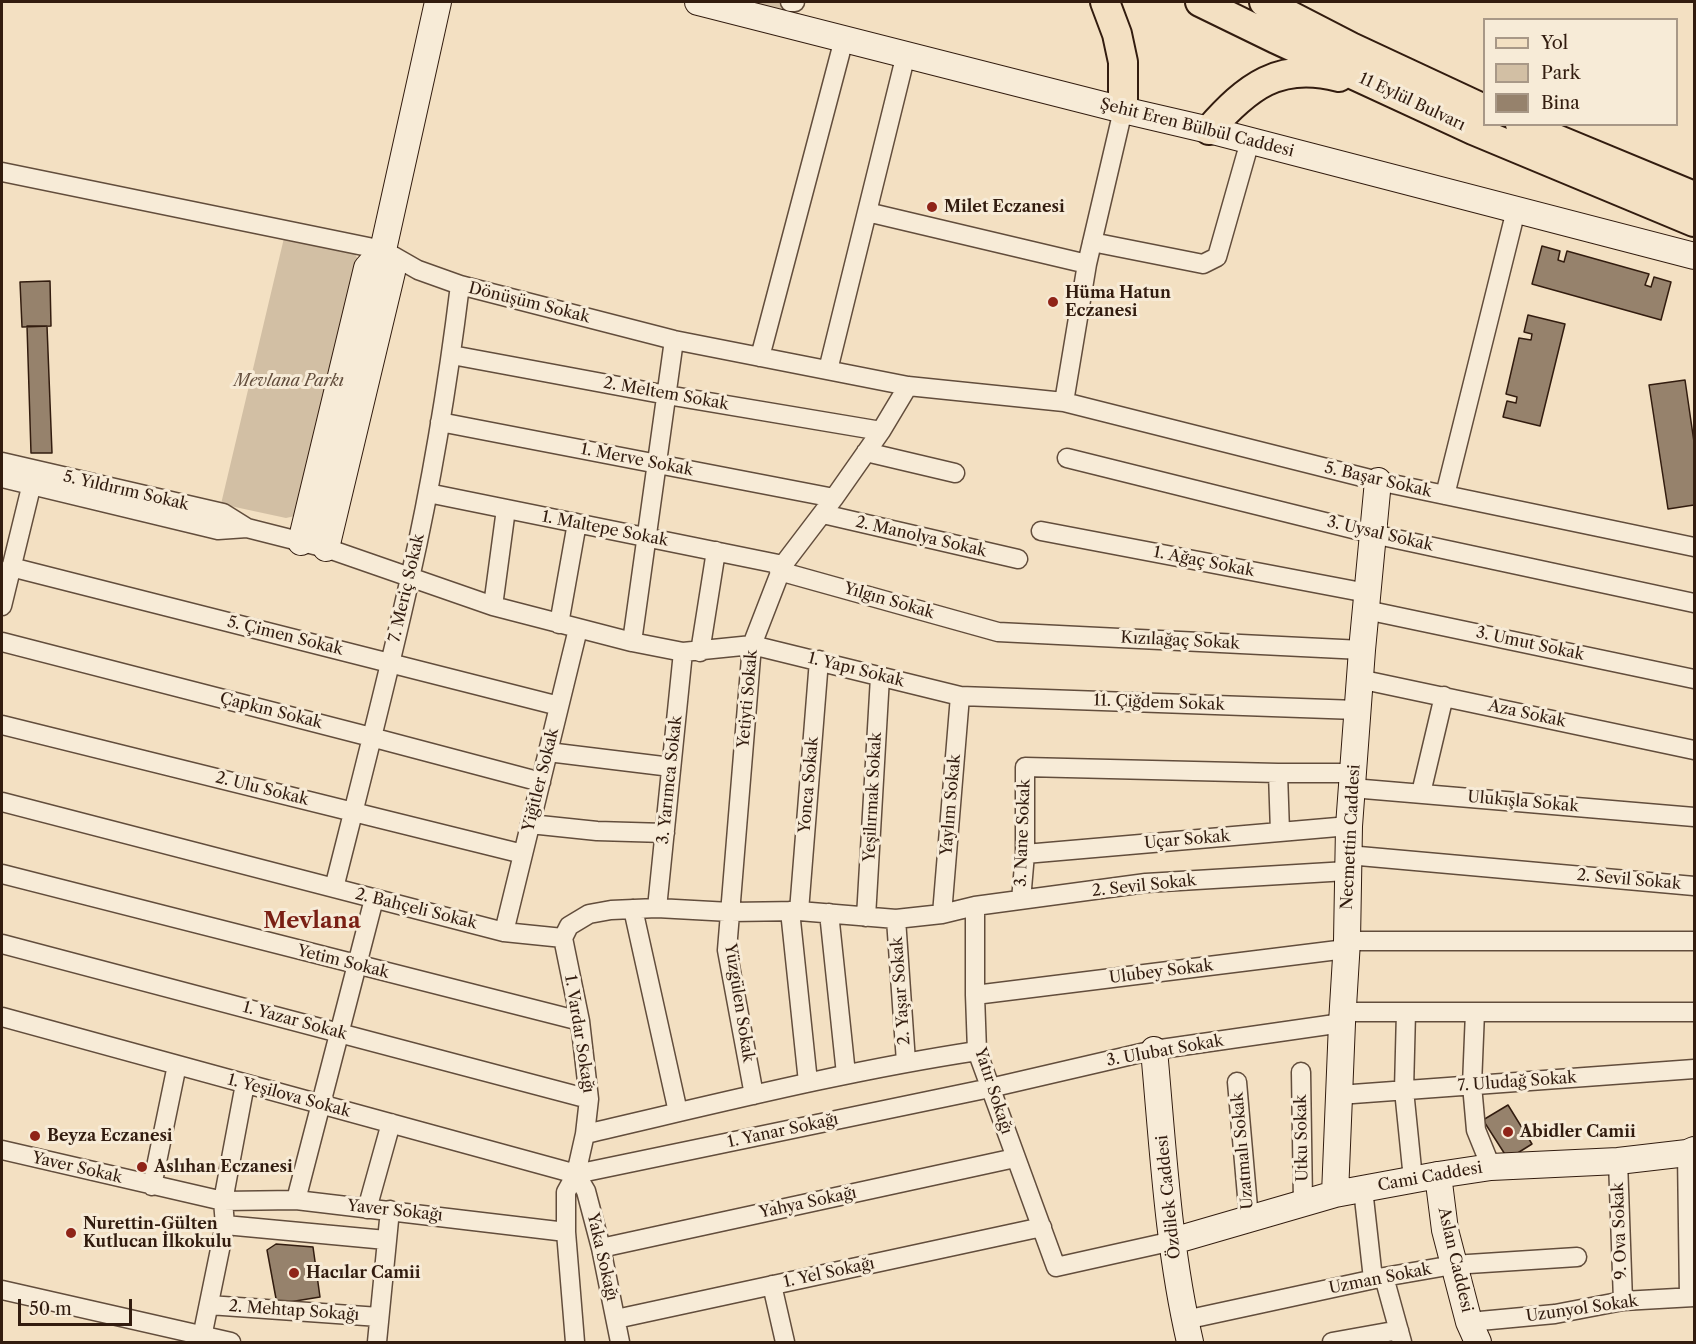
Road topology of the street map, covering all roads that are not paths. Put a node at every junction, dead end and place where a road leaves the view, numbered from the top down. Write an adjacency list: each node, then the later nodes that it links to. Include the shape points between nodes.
1 (438, 2): 22 (main road)
2 (698, 2): 8 (main road, Şehit Eren Bülbül Caddesi)
3 (790, 2): 4 (street)
4 (795, 2)
5 (1106, 2): 12 (main road, via 1123,62)
6 (1200, 2): 10 (main road, 11 Eylül Bulvarı)
7 (1264, 2): 11 (main road, 11 Eylül Bulvarı)
8 (844, 39): 9 (main road, Şehit Eren Bülbül Caddesi); 28 (street)
9 (906, 54): 12 (main road, Şehit Eren Bülbül Caddesi); 19 (street)
10 (1392, 91): 14 (main road, via 1324,73 1297,72 1253,88); 20 (main road, 11 Eylül Bulvarı, via 1473,130)
11 (1483, 108)
12 (1123, 110): 14 (main road, Şehit Eren Bülbül Caddesi); 21 (street)
13 (1525, 126): 17 (main road)
14 (1209, 130): 15 (main road, Şehit Eren Bülbül Caddesi)
15 (1250, 141): 18 (main road, Şehit Eren Bülbül Caddesi); 21 (street, via 1217,257 1203,264)
16 (2, 172): 22 (street, Dönüşüm Sokak)
17 (1695, 196)
18 (1516, 210): 23 (main road, Şehit Eren Bülbül Caddesi); 44 (street)
19 (867, 212): 24 (street); 29 (street)
20 (1695, 222)
21 (1092, 242): 24 (street)
22 (383, 250): 25 (street, Dönüşüm Sokak, via 418,270); 52 (main road, via 367,268); 54 (main road, via 392,272)
23 (1694, 256)
24 (1087, 264): 32 (street)
25 (460, 285): 26 (street, Dönüşüm Sokak); 27 (street, 7. Meriç Sokak)
26 (675, 340): 28 (street, Dönüşüm Sokak); 31 (street)
27 (452, 355): 31 (street, 2. Meltem Sokak); 33 (street, 7. Meriç Sokak)
28 (760, 357): 29 (street, Dönüşüm Sokak)
29 (828, 370): 30 (street, Dönüşüm Sokak)
30 (908, 386): 32 (street, Dönüşüm Sokak); 34 (street, Yetiyti Sokak)
31 (667, 395): 34 (street, 2. Meltem Sokak); 38 (street)
32 (1064, 402): 42 (street, 5. Başar Sokak)
33 (440, 423): 38 (street, 1. Merve Sokak); 43 (street, 7. Meriç Sokak)
34 (881, 431): 35 (street, Yetiyti Sokak)
35 (866, 452): 39 (street); 45 (street, Yetiyti Sokak)
36 (1067, 458): 50 (street, 3. Uysal Sokak)
37 (2, 462): 41 (street, 5. Yıldırım Sokak)
38 (657, 464): 45 (street, 1. Merve Sokak); 51 (street)
39 (955, 473)
40 (2, 478): 41 (street, 5. Yıldırım Sokak)
41 (34, 478): 52 (street, 5. Yıldırım Sokak, via 223,513 248,528); 57 (street)
42 (1378, 481): 44 (street, 5. Başar Sokak); 50 (main road, Necmettin Caddesi)
43 (428, 493): 46 (street, 1. Maltepe Sokak); 59 (street, 7. Meriç Sokak)
44 (1445, 495): 53 (street, 5. Başar Sokak)
45 (834, 498): 47 (street, Yetiyti Sokak)
46 (506, 509): 48 (street, 1. Maltepe Sokak); 63 (street)
47 (823, 514): 56 (street, 2. Manolya Sokak); 58 (street, Yetiyti Sokak)
48 (577, 523): 51 (street, 1. Maltepe Sokak); 64 (street)
49 (1041, 531): 60 (street, 1. Ağaç Sokak)
50 (1373, 534): 60 (main road, Necmettin Caddesi); 61 (street, 3. Uysal Sokak)
51 (646, 537): 55 (street, 1. Maltepe Sokak); 68 (street)
52 (301, 542): 54 (street, 5. Yıldırım Sokak)
53 (1695, 547)
54 (326, 548): 59 (street, 5. Yıldırım Sokak)
55 (716, 551): 58 (street, 1. Maltepe Sokak); 71 (street, 3. Yarımca Sokak)
56 (1018, 559)
57 (11, 567): 62 (street); 73 (street, 5. Çimen Sokak)
58 (781, 568): 66 (street, Yılgın Sokak); 69 (street, Yetiyti Sokak)
59 (410, 579): 63 (street, 5. Yıldırım Sokak); 73 (street, 7. Meriç Sokak)
60 (1367, 602): 70 (main road, Necmettin Caddesi); 76 (street, 3. Umut Sokak)
61 (1695, 603)
62 (2, 606)
63 (493, 606): 64 (street, 5. Yıldırım Sokak)
64 (559, 624): 65 (street, 5. Yıldırım Sokak)
65 (578, 629): 68 (street, 5. Yıldırım Sokak); 79 (street, Yiğitler Sokak)
66 (998, 632): 70 (street, Kızılağaç Sokak)
67 (2, 642): 82 (street, Çapkın Sokak)
68 (632, 642): 71 (street, 5. Yıldırım Sokak)
69 (752, 645): 71 (street, 5. Yıldırım Sokak); 72 (street, 1. Yapı Sokak); 110 (street, Yetiyti Sokak)
70 (1362, 650): 75 (main road, Necmettin Caddesi)
71 (692, 652): 85 (street, 3. Yarımca Sokak)
72 (819, 660): 74 (street, 1. Yapı Sokak); 109 (street, Yonca Sokak)
73 (390, 662): 79 (street, 5. Çimen Sokak); 82 (street, 7. Meriç Sokak)
74 (880, 676): 77 (street, 1. Yapı Sokak); 113 (street, Yeşilırmak Sokak)
75 (1359, 679): 78 (street, Aza Sokak); 80 (main road, Necmettin Caddesi)
76 (1695, 679)
77 (960, 696): 80 (street, 11. Çiğdem Sokak); 112 (street, Yaylım Sokak)
78 (1444, 696): 83 (street, Aza Sokak); 90 (street)
79 (559, 706): 84 (street, Yiğitler Sokak)
80 (1357, 710): 88 (main road, Necmettin Caddesi)
81 (2, 725): 92 (street, 2. Ulu Sokak)
82 (371, 737): 89 (street, Çapkın Sokak); 92 (street, 7. Meriç Sokak)
83 (1695, 750)
84 (548, 752): 85 (street); 89 (street, Yiğitler Sokak)
85 (671, 767): 97 (street, 3. Yarımca Sokak)
86 (1025, 767): 87 (street, Ulukışla Sokak); 99 (street, 3. Nane Sokak)
87 (1278, 773): 88 (street, Ulukışla Sokak); 96 (street)
88 (1353, 780): 90 (street, Ulukışla Sokak); 95 (main road, Necmettin Caddesi)
89 (541, 782): 94 (street, Yiğitler Sokak)
90 (1421, 793): 93 (street, Ulukışla Sokak)
91 (2, 802): 103 (street, 2. Bahçeli Sokak)
92 (353, 811): 98 (street, 2. Ulu Sokak); 103 (street, 7. Meriç Sokak)
93 (1695, 817)
94 (530, 824): 97 (street); 98 (street, Yiğitler Sokak)
95 (1349, 826): 96 (street, Uçar Sokak); 100 (main road, Necmettin Caddesi)
96 (1280, 832): 99 (street, Uçar Sokak)
97 (665, 833): 107 (street, 3. Yarımca Sokak)
98 (523, 854): 115 (street, Yiğitler Sokak)
99 (1025, 854): 105 (street, 3. Nane Sokak)
100 (1348, 863): 102 (street, 2. Sevil Sokak); 105 (street, 2. Sevil Sokak); 119 (main road, Necmettin Caddesi)
101 (2, 874): 120 (street, Yetim Sokak)
102 (1695, 885)
103 (334, 888): 104 (street, 2. Bahçeli Sokak)
104 (374, 899): 115 (street, 2. Bahçeli Sokak); 120 (street)
105 (1021, 900): 106 (street, 2. Sevil Sokak)
106 (975, 906): 112 (street, 2. Sevil Sokak); 121 (street, Yatır Sokağı)
107 (657, 908): 108 (street); 110 (street)
108 (633, 909): 116 (street, via 589,914 569,926); 146 (street)
109 (794, 911): 110 (street); 111 (street); 136 (street, Yonca Sokak)
110 (730, 912): 142 (street, Yüzgülen Sokak, via 727,950)
111 (829, 913): 113 (street); 135 (street)
112 (942, 914): 114 (street)
113 (866, 917): 114 (street)
114 (896, 920): 131 (street, 2. Yaşar Sokak)
115 (504, 932): 116 (street, 2. Bahçeli Sokak)
116 (563, 938): 127 (street, 1. Vardar Sokağı)
117 (1695, 941): 119 (street, Ulubey Sokak)
118 (2, 944): 128 (street, 1. Yazar Sokak)
119 (1347, 945): 121 (street, Ulubey Sokak); 126 (main road, Necmettin Caddesi)
120 (357, 966): 127 (street, Yetim Sokak); 128 (street)
121 (975, 996): 130 (street, Yatır Sokağı)
122 (1406, 1012): 123 (street, 3. Ulubat Sokak); 126 (street, 3. Ulubat Sokak); 141 (street)
123 (1475, 1012): 124 (street, 3. Ulubat Sokak); 139 (street)
124 (1695, 1012)
125 (2, 1017): 132 (street, 1. Yeşilova Sokak)
126 (1342, 1018): 129 (street, 3. Ulubat Sokak); 143 (main road, Necmettin Caddesi)
127 (580, 1021): 144 (street, 1. Vardar Sokağı)
128 (339, 1032): 144 (street, 1. Yazar Sokak); 145 (street)
129 (1154, 1050): 140 (street, 3. Ulubat Sokak); 170 (main road, Özdilek Caddesi)
130 (976, 1051): 131 (street); 140 (street, Yatır Sokağı)
131 (906, 1062): 135 (street)
132 (177, 1065): 138 (street, 1. Yeşilova Sokak); 157 (street)
133 (1695, 1069): 139 (street, 7. Uludağ Sokak)
134 (1301, 1072): 162 (street, Utku Sokak)
135 (846, 1074): 136 (street)
136 (808, 1082): 142 (street)
137 (1237, 1082): 165 (street, Uzatmalı Sokak)
138 (245, 1084): 145 (street, 1. Yeşilova Sokak); 161 (street)
139 (1472, 1084): 141 (street, 7. Uludağ Sokak); 153 (street, via 1476,1130)
140 (990, 1088): 151 (street, Yatır Sokağı); 154 (street, 1. Yanar Sokağı)
141 (1404, 1090): 143 (street, 7. Uludağ Sokak); 156 (street)
142 (754, 1095): 146 (street)
143 (1339, 1095): 159 (main road, Necmettin Caddesi)
144 (589, 1099): 148 (street, 1. Vardar Sokağı)
145 (321, 1104): 147 (street, 1. Yeşilova Sokak); 160 (street)
146 (678, 1112): 148 (street)
147 (391, 1123): 154 (street, 1. Yeşilova Sokak); 163 (street)
148 (585, 1134): 154 (street, 1. Vardar Sokağı)
149 (2, 1150): 157 (street, Yaver Sokak)
150 (1691, 1152): 152 (main road, Cami Caddesi); 177 (street)
151 (1015, 1158): 167 (street, Yatır Sokağı); 171 (street, Yahya Sokağı)
152 (1618, 1161): 153 (main road, Cami Caddesi); 178 (street, 9. Ova Sokak)
153 (1491, 1167): 155 (main road, Cami Caddesi)
154 (576, 1173): 168 (street, 1. Vardar Sokağı, via 566,1192); 171 (street, Yaka Sokağı, via 586,1191)
155 (1438, 1175): 156 (main road, Cami Caddesi); 173 (main road, Aslan Caddesi)
156 (1413, 1179): 158 (main road, Cami Caddesi)
157 (152, 1186): 161 (street, Yaver Sokak)
158 (1364, 1188): 159 (main road, Cami Caddesi); 174 (street)
159 (1335, 1194): 162 (main road, Cami Caddesi)
160 (296, 1200): 161 (street, Yaver Sokağı); 163 (street, Yaver Sokağı)
161 (223, 1201): 166 (street)
162 (1303, 1203): 165 (main road, Cami Caddesi)
163 (367, 1209): 164 (street, Yaver Sokağı)
164 (390, 1210): 168 (street, Yaver Sokağı); 169 (street)
165 (1249, 1219): 170 (main road, Cami Caddesi)
166 (225, 1225): 169 (street); 179 (street)
167 (1042, 1227): 170 (street, Yatır Sokağı, via 1056,1267); 175 (street, 1. Yel Sokağı)
168 (566, 1232): 188 (street, 1. Vardar Sokağı)
169 (386, 1240): 180 (street)
170 (1173, 1241): 182 (main road, Özdilek Caddesi)
171 (601, 1248): 181 (street, Yaka Sokağı)
172 (1577, 1257): 173 (street, Uzman Sokak)
173 (1453, 1265): 174 (street, Uzman Sokak); 183 (main road, Aslan Caddesi)
174 (1379, 1278): 182 (street, Uzman Sokak); 184 (street)
175 (772, 1285): 181 (street, 1. Yel Sokağı); 190 (street)
176 (2, 1290): 185 (street)
177 (1692, 1297): 178 (street, Uzunyol Sokak)
178 (1623, 1301): 183 (street, Uzunyol Sokak)
179 (209, 1305): 180 (street, 2. Mehtap Sokağı); 185 (street)
180 (379, 1317): 187 (street)
181 (616, 1319): 189 (street, Yaka Sokağı)
182 (1188, 1331)
183 (1474, 1332)
184 (1400, 1336): 191 (street)
185 (202, 1339): 186 (street)
186 (231, 1342)
187 (376, 1342)
188 (575, 1342)
189 (620, 1342)
190 (785, 1342)
191 (1332, 1342)

